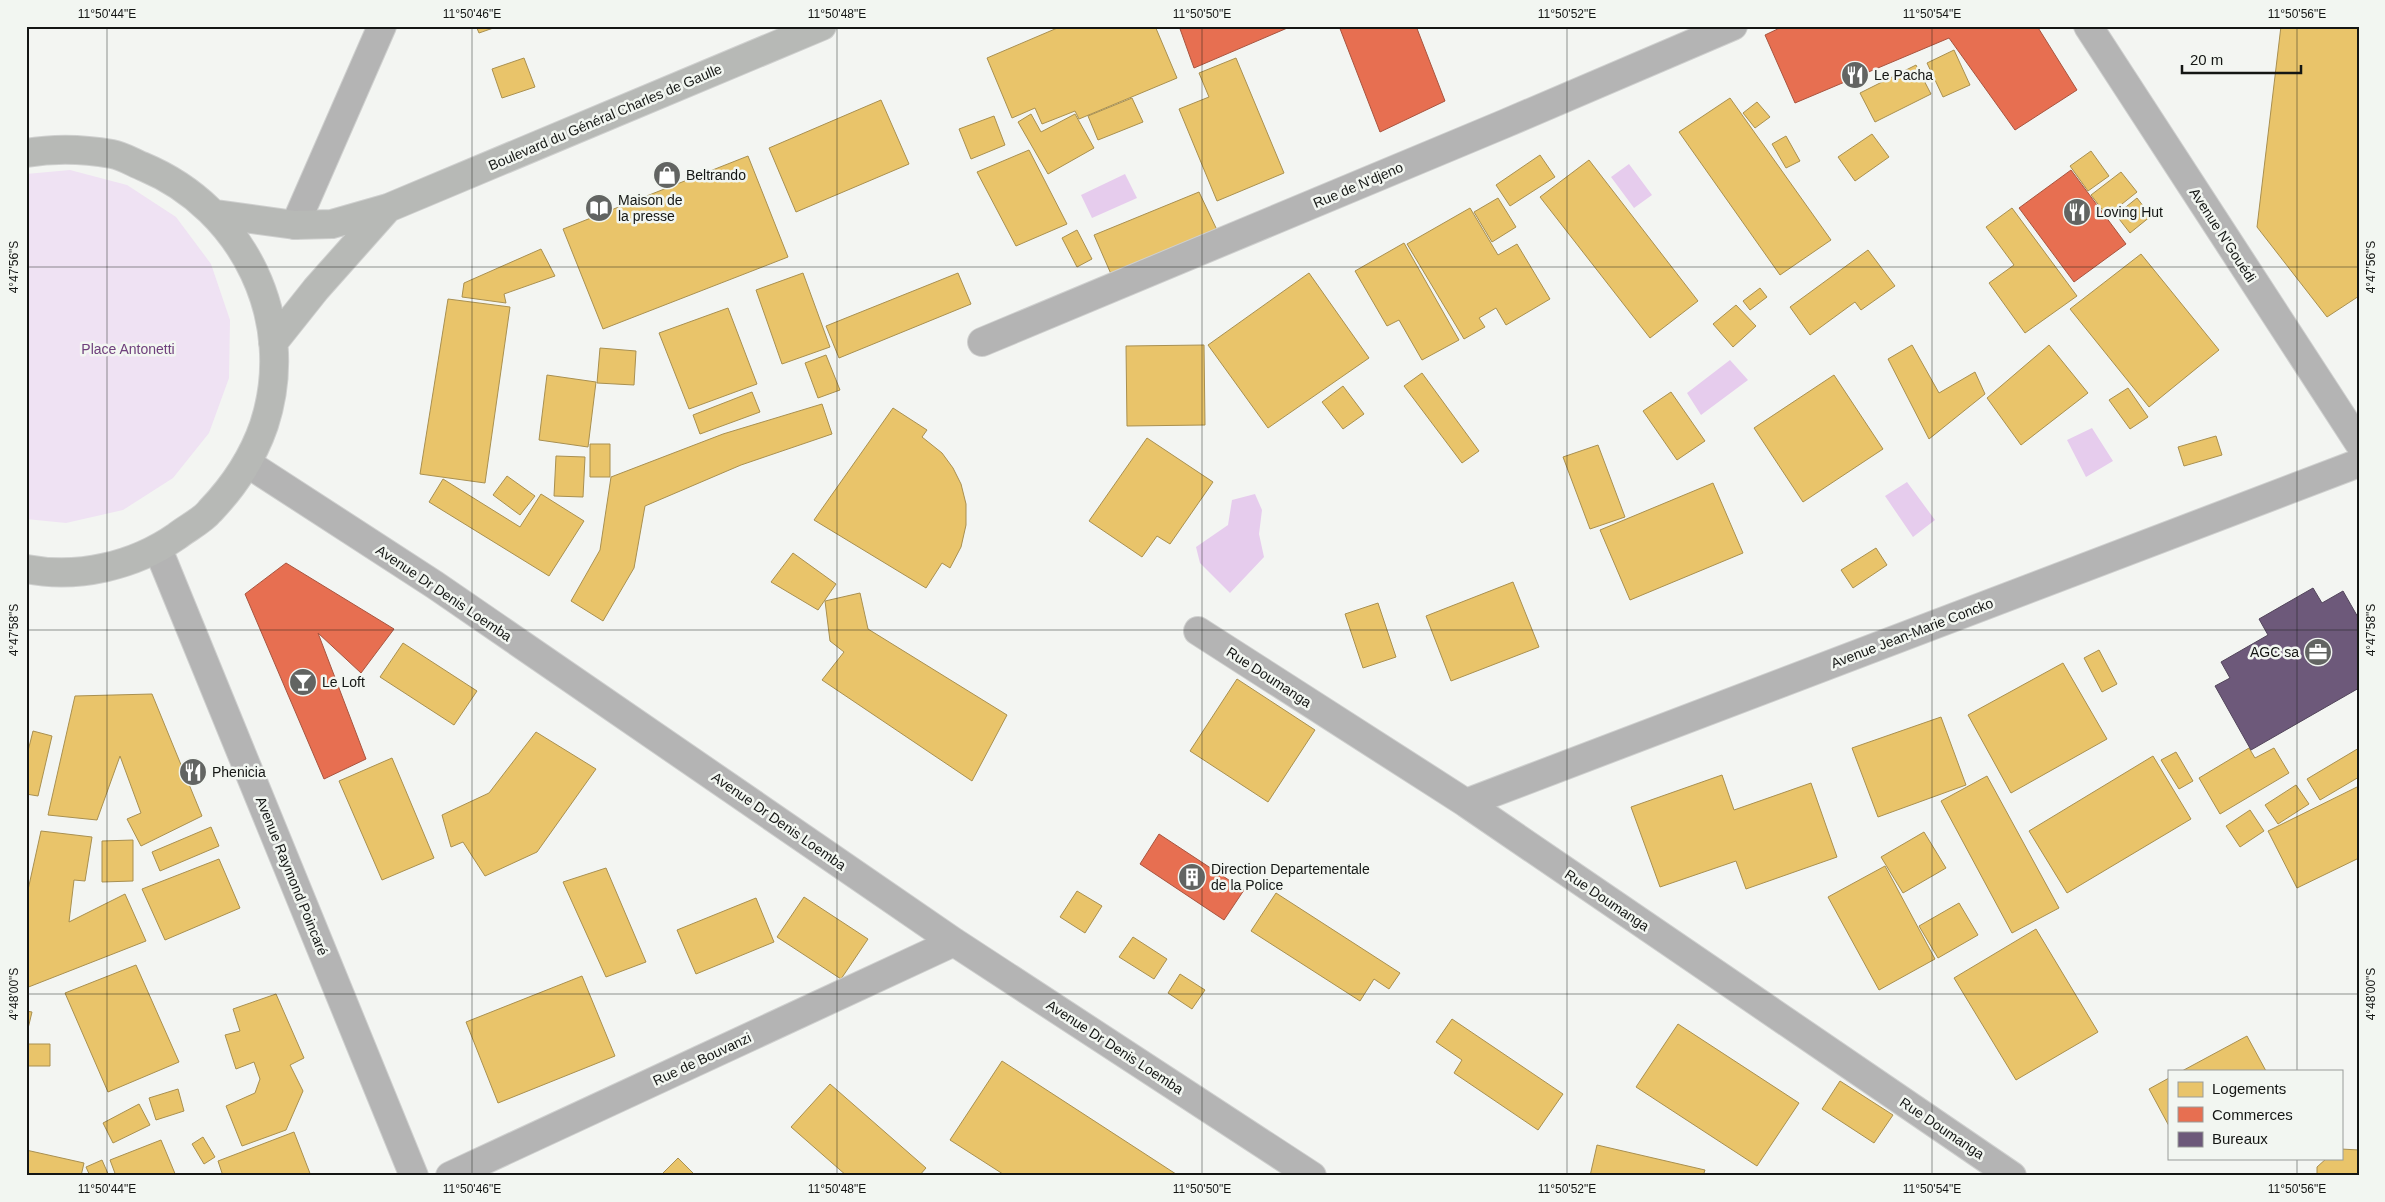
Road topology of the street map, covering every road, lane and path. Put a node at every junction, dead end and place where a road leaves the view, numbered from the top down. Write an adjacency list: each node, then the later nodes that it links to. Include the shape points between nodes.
1 (382, 26): 8 (street)
2 (822, 26): 6 (main road, Boulevard du Général Charles de Gaulle)
3 (1732, 26): 9 (street, Rue de N'djeno)
4 (2088, 26): 11 (street, Avenue N'Gouédi)
5 (26, 153): 7 (main road, via 55,148 114,155 169,178)
6 (388, 208): 8 (main road, Boulevard du Général Charles de Gaulle, via 332,224); 10 (main road, Boulevard du Général Charles de Gaulle)
7 (216, 214): 8 (main road, Boulevard du Général Charles de Gaulle); 10 (main road, via 238,242 255,274 267,308)
8 (296, 225)
9 (982, 342)
10 (273, 343): 12 (main road, via 272,384 264,425)
11 (2359, 444)
12 (248, 463): 14 (main road, via 209,513); 18 (street, Avenue Dr Denis Loemba, via 435,585)
13 (2359, 463): 17 (street, Avenue Jean-Marie Concko)
14 (158, 549): 15 (main road, via 119,565 79,572); 19 (street, Avenue Raymond Poincaré)
15 (26, 569)
16 (1198, 631): 17 (street, Rue Doumanga)
17 (1466, 803): 22 (street, Rue Doumanga)
18 (954, 942): 20 (street, Rue de Bouvanzi); 21 (street, Avenue Dr Denis Loemba)
19 (414, 1176)
20 (450, 1176)
21 (1312, 1176)
22 (2012, 1176)

